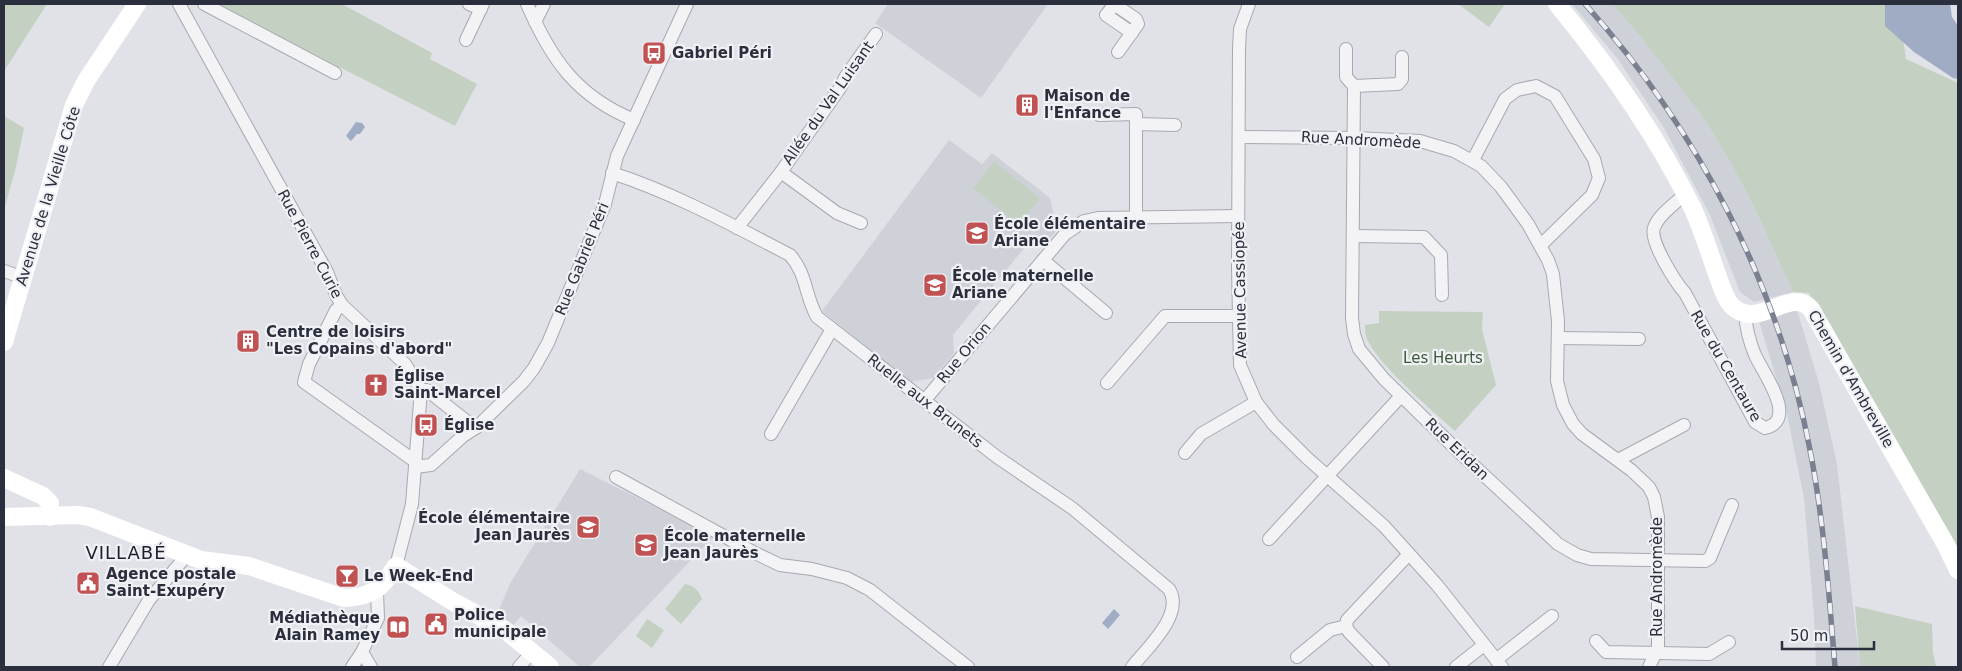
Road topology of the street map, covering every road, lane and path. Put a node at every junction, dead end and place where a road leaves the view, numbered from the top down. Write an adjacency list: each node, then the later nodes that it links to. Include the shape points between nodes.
1 (137, 4): 37 (street, Avenue de la Vieille Côte, via 86,81 74,105)
2 (179, 4): 39 (street, Rue Pierre Curie)
3 (204, 4): 17 (street)
4 (528, 4): 11 (street)
5 (544, 4): 11 (street)
6 (688, 4): 20 (street, Rue Gabriel Péri)
7 (1114, 4): 15 (street, via 1106,15 1132,33)
8 (1249, 4): 23 (street, Avenue Cassiopée, via 1240,29)
9 (1557, 4): 28 (street, via 1621,90)
10 (478, 6): 13 (street)
11 (535, 22): 20 (street, via 557,61 575,84)
12 (876, 34): 26 (street, Allée du Val Luisant)
13 (466, 40)
14 (1346, 49): 18 (street, via 1346,77)
15 (1118, 52)
16 (1402, 57): 18 (street, via 1402,79 1398,84)
17 (335, 73)
18 (1354, 86): 24 (street, Rue Eridan)
19 (1099, 115): 21 (street, via 1136,114)
20 (634, 120): 27 (street, Rue Gabriel Péri)
21 (1136, 124): 22 (street); 30 (street)
22 (1175, 125)
23 (1239, 136): 24 (street, Rue Andromède); 29 (street, Avenue Cassiopée)
24 (1354, 138): 25 (street, Rue Andromède, via 1420,141); 33 (street, Rue Eridan)
25 (1473, 160): 34 (street, Rue Andromède, via 1501,187); 34 (street, via 1505,99 1517,90 1536,86 1555,96 1594,159 1599,178 1592,195)
26 (780, 172): 31 (street, Allée du Val Luisant, via 837,213); 32 (street, Allée du Val Luisant)
27 (612, 173): 32 (street, Ruelle aux Brunets, via 687,203); 53 (street, Rue Gabriel Péri, via 606,198 539,360 524,381)
28 (1685, 194): 41 (street, via 1726,298); 41 (street, Rue du Centaure, via 1657,222 1653,229 1654,241 1755,422 1765,428 1776,423 1779,408 1776,394 1753,350)
29 (1238, 216): 30 (street, Rue Orion); 42 (street, Avenue Cassiopée)
30 (1136, 218): 35 (street, Rue Orion, via 1098,218 1084,222 1066,234)
31 (861, 223)
32 (737, 228): 43 (street, Ruelle aux Brunets, via 790,256 800,266 810,306 818,318)
33 (1352, 236): 38 (street, via 1424,237 1441,255); 49 (street, Rue Eridan, via 1352,318 1356,342 1367,360)
34 (1541, 245): 44 (street, Rue Andromède, via 1553,274)
35 (1043, 260): 40 (street); 50 (street, Rue Orion)
36 (4, 271): 37 (street)
37 (24, 278): 46 (street, Avenue de la Vieille Côte)
38 (1442, 295)
39 (342, 305): 48 (street, Rue Pierre Curie, via 405,364); 57 (street, via 336,310 309,364 304,382)
40 (1106, 312)
41 (1745, 314): 69 (street, Chemin d'Ambreville, via 1751,316 1794,301 1803,302 1812,309)
42 (1239, 316): 47 (street, via 1165,316); 51 (street, Avenue Cassiopée, via 1240,364)
43 (832, 329): 50 (street, Ruelle aux Brunets); 54 (street)
44 (1558, 338): 45 (street); 56 (street, Rue Andromède, via 1558,388 1563,405 1582,434)
45 (1639, 339)
46 (4, 342)
47 (1107, 383)
48 (421, 390): 53 (street, via 427,390); 57 (street)
49 (1401, 396): 58 (street); 67 (street, Rue Eridan, via 1567,551 1592,559)
50 (924, 401): 88 (street, Ruelle aux Brunets, via 997,457 1072,508 1169,589 1174,597 1174,609 1167,624)
51 (1256, 402): 55 (street, via 1201,434); 58 (street, Avenue Cassiopée, via 1274,425)
52 (1684, 425): 56 (street)
53 (477, 427): 57 (street, Rue Gabriel Péri, via 431,465)
54 (771, 434)
55 (1185, 453)
56 (1618, 460): 67 (street, Rue Andromède, via 1649,487 1654,497 1658,517)
57 (416, 464): 68 (street, via 412,504)
58 (1327, 476): 64 (street); 65 (street, Avenue Cassiopée, via 1384,526)
59 (616, 477): 87 (street, via 780,565 847,578 870,590)
60 (4, 478): 63 (street, via 43,496 50,503)
61 (1732, 505): 67 (street, Rue Eridan, via 1707,560)
62 (4, 517): 63 (street)
63 (50, 517): 66 (street, via 90,517)
64 (1269, 539)
65 (1409, 554): 72 (street, via 1347,620); 75 (street, Avenue Cassiopée)
66 (187, 555): 70 (street, via 201,560 250,566 344,598); 82 (street, via 149,600)
67 (1658, 560): 78 (street, Rue Andromède)
68 (396, 566): 70 (street); 77 (street, via 505,630)
69 (1958, 570)
70 (377, 591): 76 (street, via 378,618)
71 (1552, 616): 80 (street, Avenue Cassiopée)
72 (1346, 626): 79 (street, via 1330,630); 81 (street)
73 (1596, 641): 78 (street, via 1606,652)
74 (1729, 642): 78 (street, via 1709,654)
75 (1484, 645): 80 (street, Avenue Cassiopée); 89 (street)
76 (362, 652): 83 (street); 84 (street)
77 (532, 652): 85 (street); 86 (street)
78 (1656, 653): 90 (street, Rue Andromède)
79 (1297, 657)
80 (1499, 664)
81 (1380, 666)
82 (109, 667)
83 (352, 667)
84 (371, 667)
85 (519, 667)
86 (550, 667)
87 (968, 667)
88 (1132, 667)
89 (1456, 667)
90 (1649, 667)

